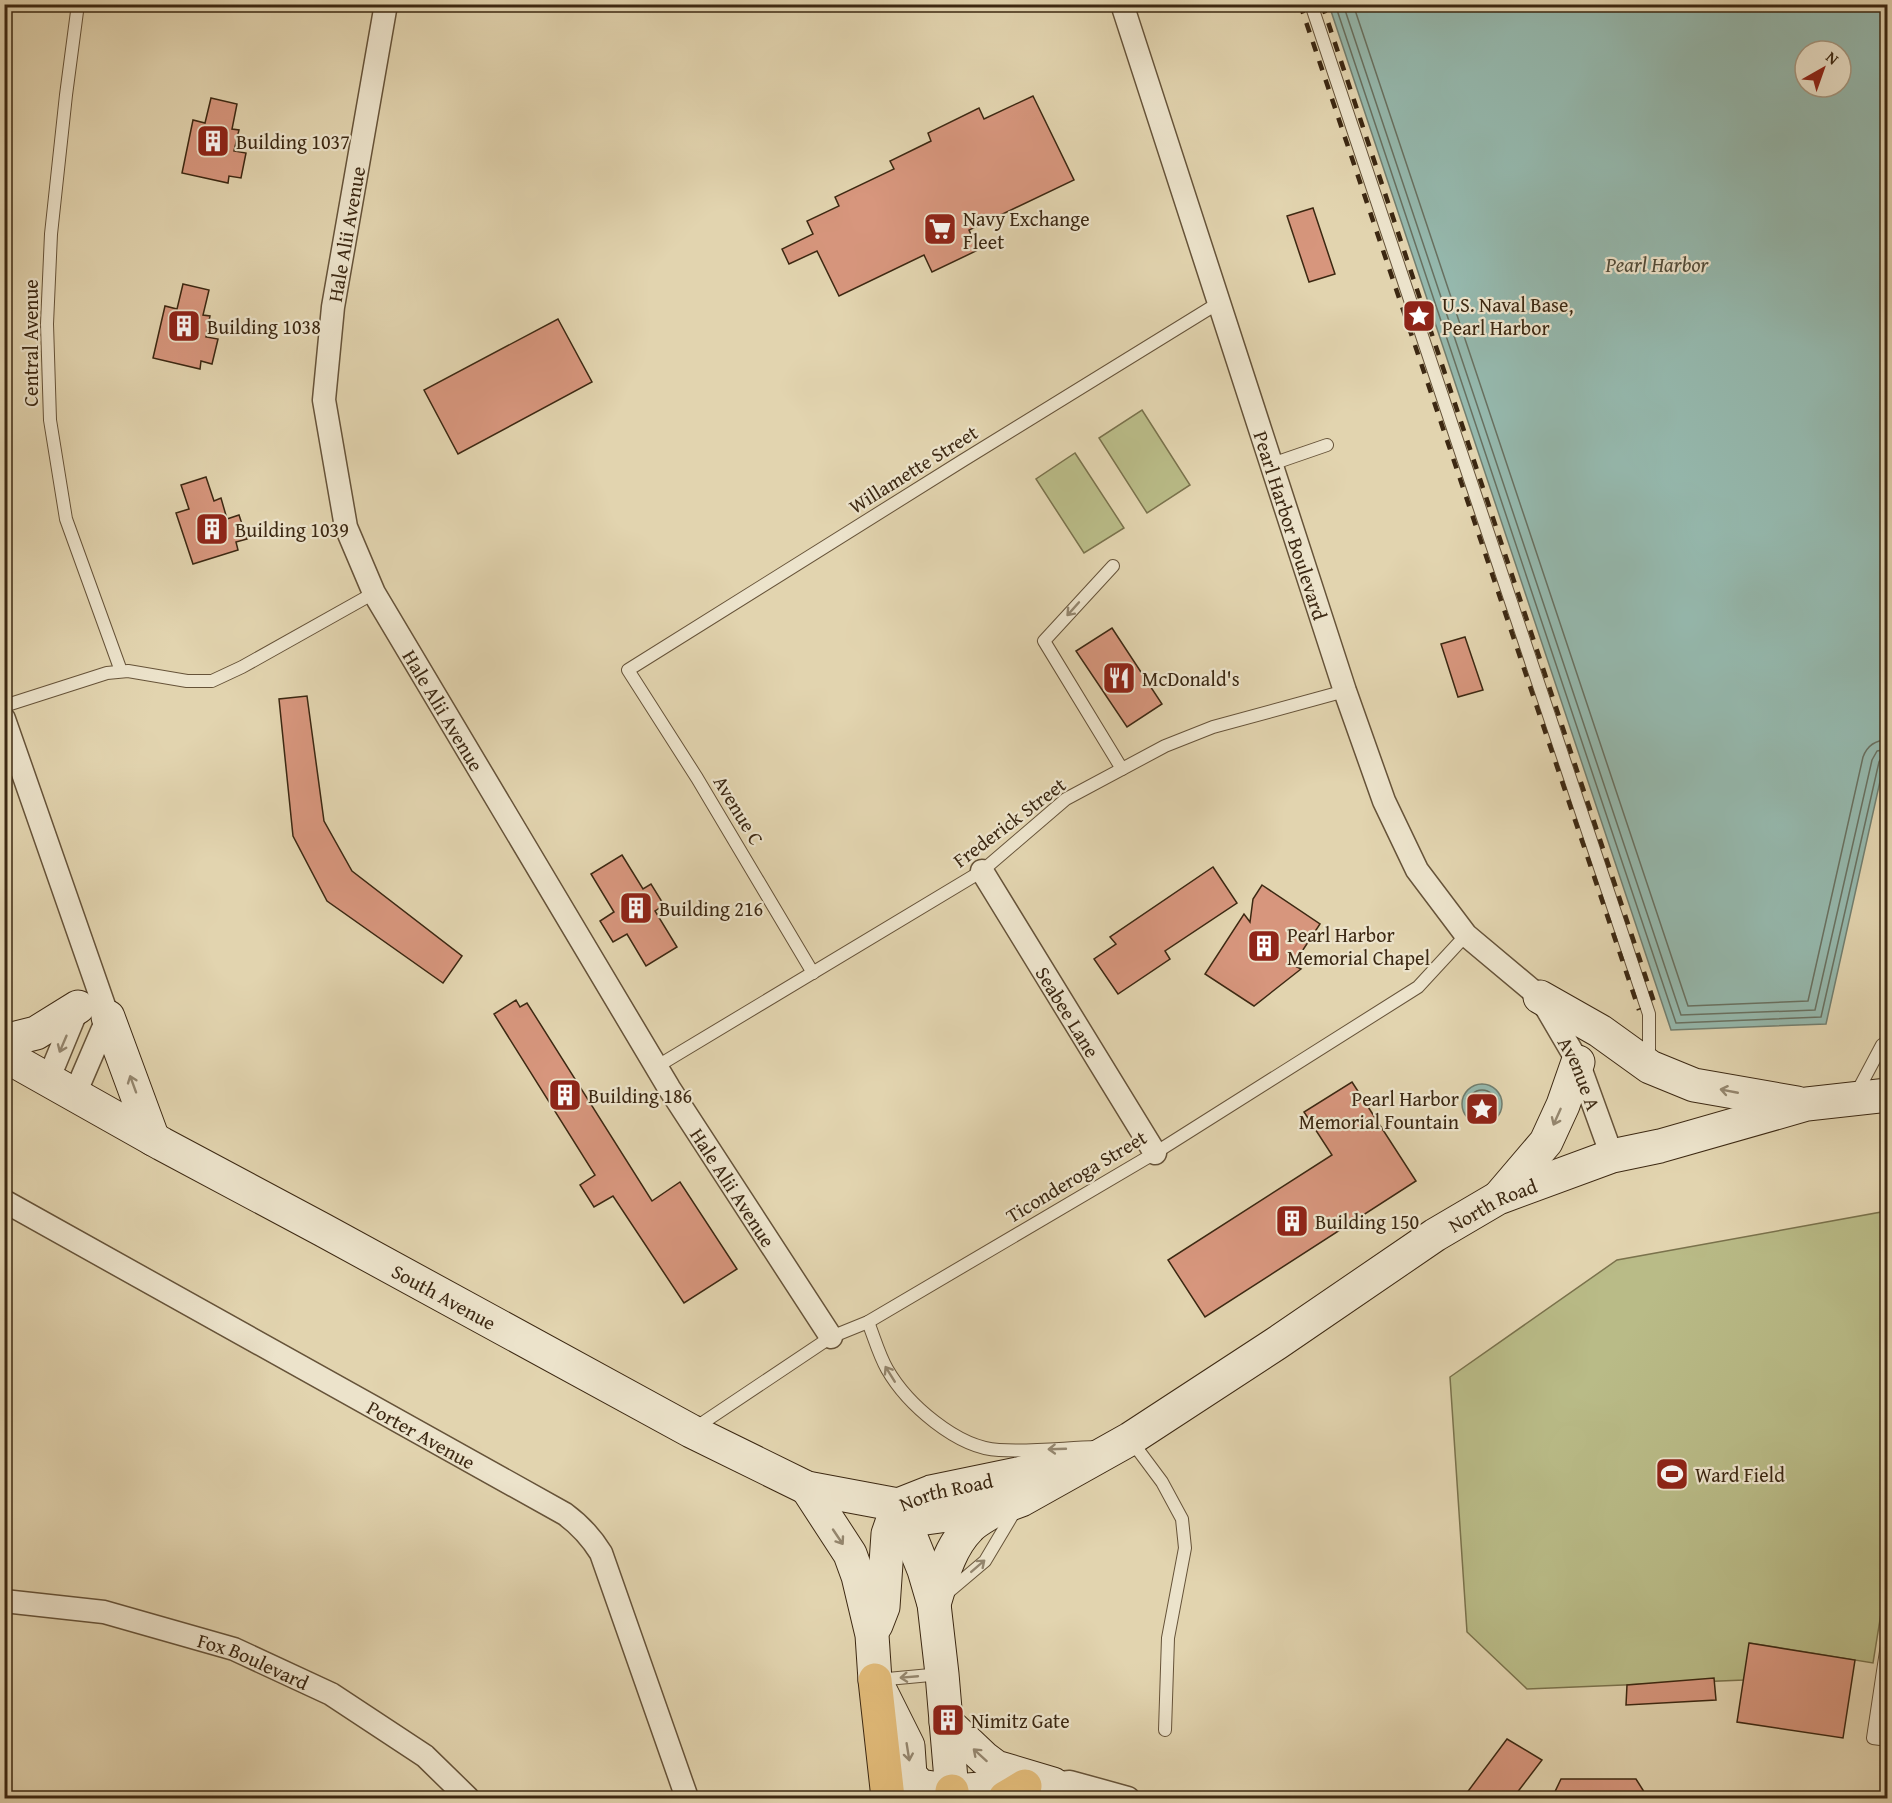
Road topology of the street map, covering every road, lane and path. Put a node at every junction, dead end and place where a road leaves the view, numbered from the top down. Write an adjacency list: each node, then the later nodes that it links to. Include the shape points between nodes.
1 (78, 4): 11 (lane, Central Avenue, via 51,234 47,324 50,420 66,519)
2 (386, 4): 9 (street, Hale Alii Avenue, via 333,308 324,400 346,527)
3 (1122, 4): 5 (street, Pearl Harbor Boulevard)
4 (1311, 4): 27 (lane, via 1649,1014)
5 (1220, 302): 7 (street, Pearl Harbor Boulevard); 10 (lane, Willamette Street)
6 (1327, 445): 7 (lane)
7 (1272, 464): 12 (street, Pearl Harbor Boulevard)
8 (1113, 566): 15 (lane, one-way to 15, via 1044,641)
9 (374, 593): 11 (lane, via 212,681); 26 (street, Hale Alii Avenue)
10 (628, 670): 19 (lane, Avenue C, via 697,777)
11 (122, 671): 13 (lane)
12 (1345, 691): 15 (lane, Frederick Street, via 1214,727 1165,746); 17 (street, Pearl Harbor Boulevard, via 1384,801 1417,870)
13 (4, 706)
14 (4, 719): 18 (street)
15 (1122, 769): 16 (lane, Frederick Street, via 1066,799)
16 (982, 871): 19 (lane, Frederick Street); 33 (street, Seabee Lane)
17 (1466, 935): 20 (street, Pearl Harbor Boulevard); 33 (lane, Ticonderoga Street, via 1418,987)
18 (92, 973): 21 (street); 21 (street)
19 (813, 973): 26 (lane, Frederick Street)
20 (1540, 996): 25 (street, Avenue A); 27 (street, via 1600,1031)
21 (93, 1012): 22 (street); 28 (street); 28 (street, one-way to 28); 32 (street, one-way to 21)
22 (4, 1041)
23 (1887, 1041): 30 (lane)
24 (4, 1055): 28 (street, South Avenue)
25 (1578, 1062): 34 (street, Avenue A); 35 (street, one-way to 35, via 1546,1143)
26 (656, 1067): 38 (street, Hale Alii Avenue)
27 (1650, 1067): 31 (street, one-way to 27, via 1694,1085)
28 (61, 1088): 32 (street, South Avenue)
29 (1887, 1095): 30 (street, North Road)
30 (1854, 1098): 31 (street, North Road)
31 (1807, 1104): 34 (street, North Road)
32 (153, 1139): 39 (street, South Avenue)
33 (1155, 1153): 37 (lane, Ticonderoga Street)
34 (1612, 1156): 35 (street, North Road)
35 (1498, 1198): 40 (street, North Road, via 1435,1234)
36 (4, 1201): 56 (street, Porter Avenue, via 576,1522 594,1542 606,1566)
37 (868, 1322): 38 (lane, Ticonderoga Street); 40 (lane, one-way to 37, via 997,1450 952,1434 899,1387 886,1367)
38 (831, 1337): 39 (lane, Ticonderoga Street)
39 (692, 1431): 41 (street, South Avenue)
40 (1123, 1443): 42 (street, North Road); 43 (street, North Road, via 1018,1474 930,1492); 51 (lane, via 1162,1482 1182,1519 1185,1548 1168,1638)
41 (807, 1488): 43 (street, South Avenue); 46 (street, one-way to 46, via 850,1554)
42 (1010, 1504): 43 (street, North Road, via 926,1518); 45 (street, one-way to 42, via 944,1570 969,1527)
43 (898, 1505): 45 (street); 46 (street, via 888,1534 883,1607)
44 (4, 1601): 55 (street, Fox Boulevard, via 104,1612 234,1649 331,1694 424,1756)
45 (934, 1604): 48 (street)
46 (872, 1635): 49 (street)
47 (1887, 1638): 52 (lane, via 1873,1738)
48 (942, 1674): 49 (lane, one-way to 49); 50 (street)
49 (875, 1680): 54 (street, one-way to 54, via 908,1746 910,1775 920,1786); 57 (main road)
50 (946, 1722): 53 (street, one-way to 50, via 984,1758); 54 (street)
51 (1165, 1730)
52 (1887, 1740)
53 (1028, 1789): 54 (street); 58 (street, via 1070,1782)
54 (952, 1795)
55 (468, 1798)
56 (687, 1798)
57 (888, 1798)
58 (1128, 1798)

